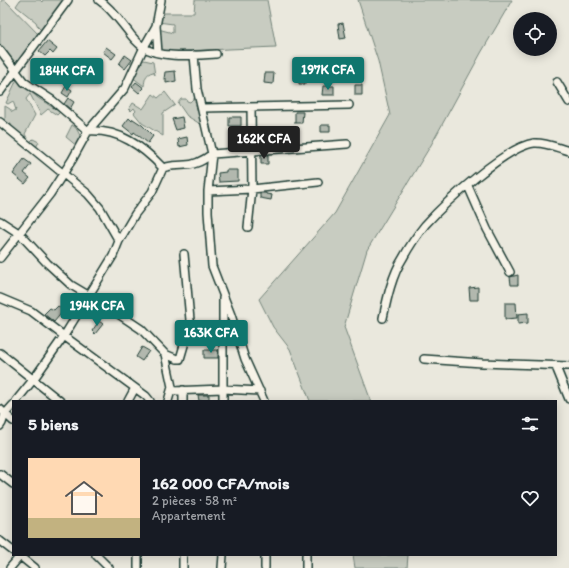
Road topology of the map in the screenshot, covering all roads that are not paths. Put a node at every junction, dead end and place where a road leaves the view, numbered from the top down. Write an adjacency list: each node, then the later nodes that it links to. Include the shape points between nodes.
1 (68, 0): 10 (street)
2 (99, 0): 5 (street)
3 (161, 0): 4 (street)
4 (156, 26): 5 (street); 7 (street)
5 (144, 47): 7 (street); 18 (street, via 125,88)
6 (0, 50): 10 (street)
7 (158, 53): 9 (street)
8 (216, 54): 9 (street)
9 (194, 55): 16 (street)
10 (15, 71): 12 (street); 18 (street, via 24,82 52,100)
11 (557, 82): 13 (street)
12 (0, 92)
13 (569, 102)
14 (349, 105): 15 (street)
15 (251, 107): 16 (street); 20 (street)
16 (203, 108): 22 (street)
17 (0, 122): 24 (street)
18 (88, 131): 23 (street, via 114,133 150,154); 24 (street)
19 (347, 144): 20 (street)
20 (251, 151): 22 (street); 27 (street)
21 (569, 151): 26 (street, via 532,143 486,169)
22 (212, 154): 23 (street, via 192,164 170,165); 28 (street)
23 (163, 168): 32 (street, via 152,192 134,214)
24 (63, 173): 31 (street); 32 (street, via 100,208)
25 (318, 182): 27 (street)
26 (468, 186): 35 (street); 39 (street, via 424,227 402,259 388,295)
27 (252, 189): 28 (street); 30 (street)
28 (208, 191): 36 (street, via 212,266)
29 (0, 221): 31 (street)
30 (248, 228)
31 (20, 234): 34 (street); 37 (street, via 62,277)
32 (119, 241): 37 (street, via 113,256)
33 (184, 254): 42 (street, via 189,328 180,359)
34 (0, 258)
35 (510, 272)
36 (222, 294): 48 (street); 51 (street, via 245,359)
37 (88, 295): 40 (street); 42 (street, via 141,329)
38 (0, 298): 40 (street, via 31,311)
39 (383, 318)
40 (64, 336): 46 (street); 47 (street)
41 (0, 353): 46 (street)
42 (165, 354): 50 (street)
43 (424, 358): 44 (street)
44 (556, 366): 45 (street); 52 (street)
45 (569, 366)
46 (33, 380): 53 (street); 54 (street)
47 (135, 388): 55 (street); 56 (street)
48 (223, 389): 49 (street); 51 (street); 59 (street)
49 (183, 390): 50 (street); 58 (street)
50 (171, 391): 57 (street)
51 (260, 391): 60 (street)
52 (569, 399)
53 (17, 400)
54 (59, 400)
55 (129, 400)
56 (149, 400)
57 (168, 400)
58 (183, 400)
59 (223, 400)
60 (264, 400)
61 (12, 406): 62 (street)
62 (3, 411): 63 (street); 64 (street)
63 (12, 420)
64 (0, 426)
65 (0, 474): 66 (street)
66 (12, 483)
67 (0, 541): 68 (street)
68 (12, 550)
69 (19, 556): 77 (street)
70 (21, 556): 78 (street)
71 (97, 556): 79 (street)
72 (138, 556): 80 (street)
73 (184, 556): 81 (street)
74 (222, 556): 82 (street)
75 (265, 556): 83 (street)
76 (306, 556): 84 (street)
77 (10, 568)
78 (36, 568)
79 (109, 568)
80 (138, 568)
81 (183, 568)
82 (222, 568)
83 (265, 568)
84 (306, 568)

